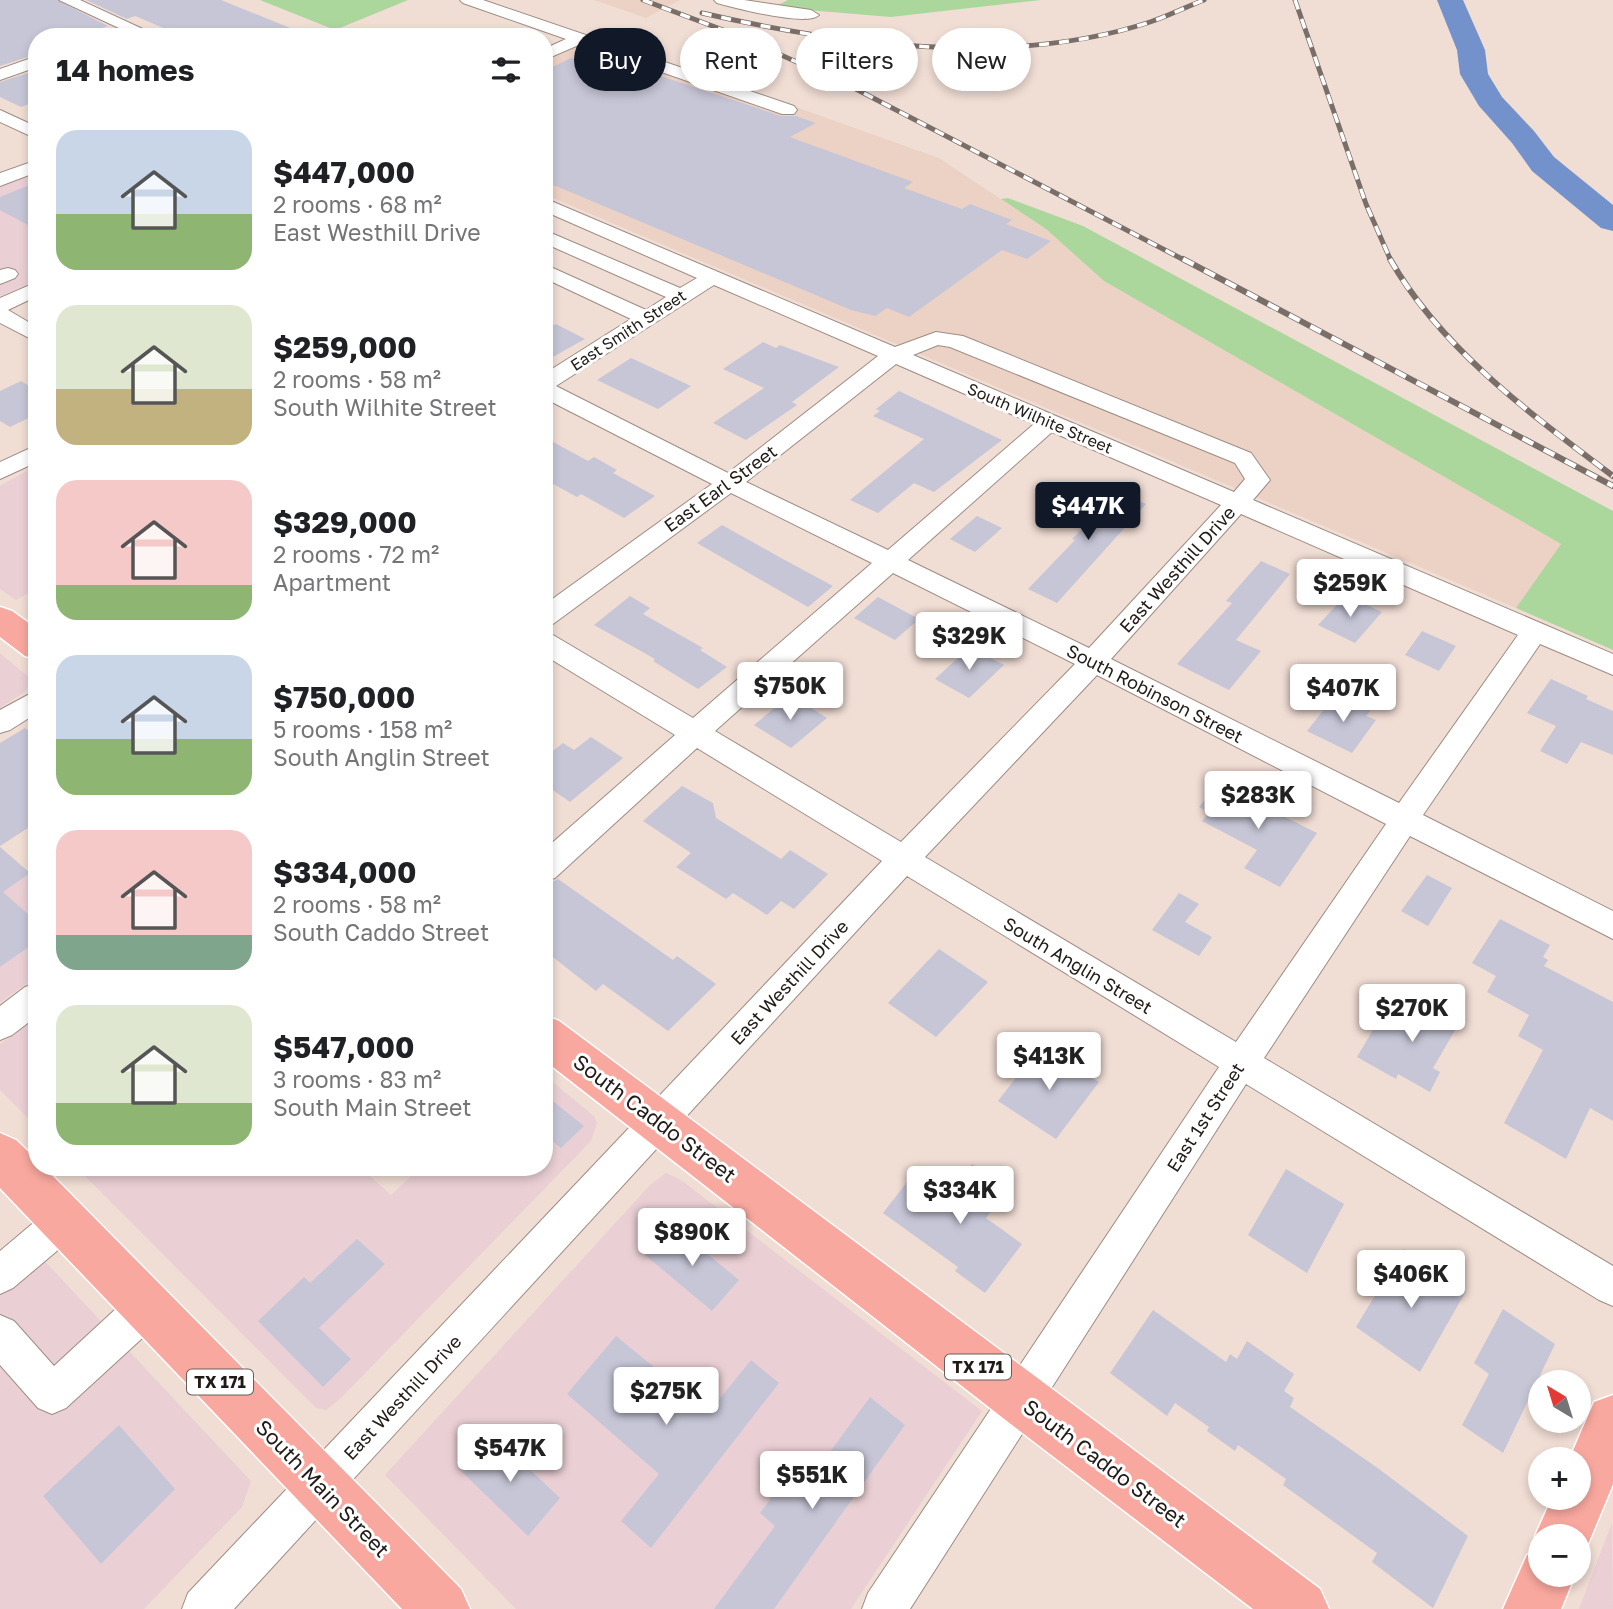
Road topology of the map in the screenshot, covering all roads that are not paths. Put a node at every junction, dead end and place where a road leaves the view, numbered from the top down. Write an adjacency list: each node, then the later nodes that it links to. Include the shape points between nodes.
1 (67, 0): 5 (street)
2 (467, 0): 6 (street)
3 (722, 0): 4 (street)
4 (811, 15)
5 (129, 27)
6 (545, 28)
7 (553, 31): 8 (street)
8 (574, 39)
9 (574, 42): 10 (street)
10 (553, 51)
11 (28, 64): 13 (street)
12 (666, 69): 14 (street)
13 (0, 75)
14 (788, 110)
15 (0, 115): 16 (street)
16 (28, 129)
17 (28, 169): 18 (street)
18 (0, 180)
19 (553, 208): 22 (street, South Wilhite Street)
20 (553, 240): 24 (street)
21 (553, 274): 27 (street)
22 (712, 276): 24 (street, East Smith Street); 29 (street, South Wilhite Street)
23 (28, 292): 25 (street)
24 (681, 296): 27 (street, East Smith Street)
25 (0, 306)
26 (0, 314): 28 (street)
27 (646, 318): 30 (street, East Smith Street)
28 (28, 331)
29 (894, 355): 31 (street, East Earl Street, via 936,338 955,341); 33 (street, South Wilhite Street); 38 (street, East Earl Street)
30 (553, 381)
31 (1058, 383): 33 (street); 37 (street, East Earl Street, via 1243,458)
32 (553, 392): 38 (street, South Robinson Street)
33 (1025, 411): 34 (street, South Wilhite Street)
34 (1050, 422): 39 (street, South Wilhite Street); 40 (street)
35 (28, 457): 36 (street)
36 (0, 472)
37 (1258, 480): 39 (street, East Westhill Drive)
38 (729, 483): 40 (street, South Robinson Street); 41 (street, East Earl Street)
39 (1237, 502): 43 (street, South Wilhite Street); 46 (street, East Westhill Drive)
40 (891, 560): 46 (street, South Robinson Street); 50 (street)
41 (553, 611)
42 (0, 619): 44 (main road)
43 (1535, 632): 47 (street, South Wilhite Street); 51 (street, East 1st Street)
44 (28, 640)
45 (553, 647): 50 (street, South Anglin Street)
46 (1093, 661): 51 (street, South Robinson Street); 52 (street, East Westhill Drive)
47 (1613, 665)
48 (28, 706): 49 (street)
49 (0, 723)
50 (695, 733): 52 (street, South Anglin Street); 53 (street)
51 (1405, 821): 54 (street, South Robinson Street); 58 (street, East 1st Street)
52 (904, 860): 58 (street, South Anglin Street); 59 (street, East Westhill Drive)
53 (553, 861)
54 (1613, 926)
55 (28, 1004): 56 (street)
56 (0, 1025)
57 (553, 1041): 59 (main road, South Caddo Street / TX 171)
58 (1241, 1063): 63 (street, South Anglin Street); 66 (street, East 1st Street)
59 (659, 1121): 66 (main road, South Caddo Street / TX 171); 68 (street, East Westhill Drive)
60 (0, 1155): 61 (main road, South Main Street / TX 171)
61 (64, 1222): 62 (street); 64 (main road, South Main Street / TX 171)
62 (0, 1275)
63 (1613, 1287)
64 (147, 1307): 65 (street, via 52,1394); 68 (main road, South Main Street / TX 171)
65 (0, 1335)
66 (1021, 1400): 73 (street, East 1st Street); 74 (main road, South Caddo Street / TX 171)
67 (1613, 1421): 69 (main road)
68 (321, 1485): 71 (street, East Westhill Drive); 72 (main road, South Main Street / TX 171)
69 (1568, 1524)
70 (1541, 1587): 75 (main road)
71 (204, 1609)
72 (441, 1609)
73 (884, 1609)
74 (1300, 1609)
75 (1532, 1609)

